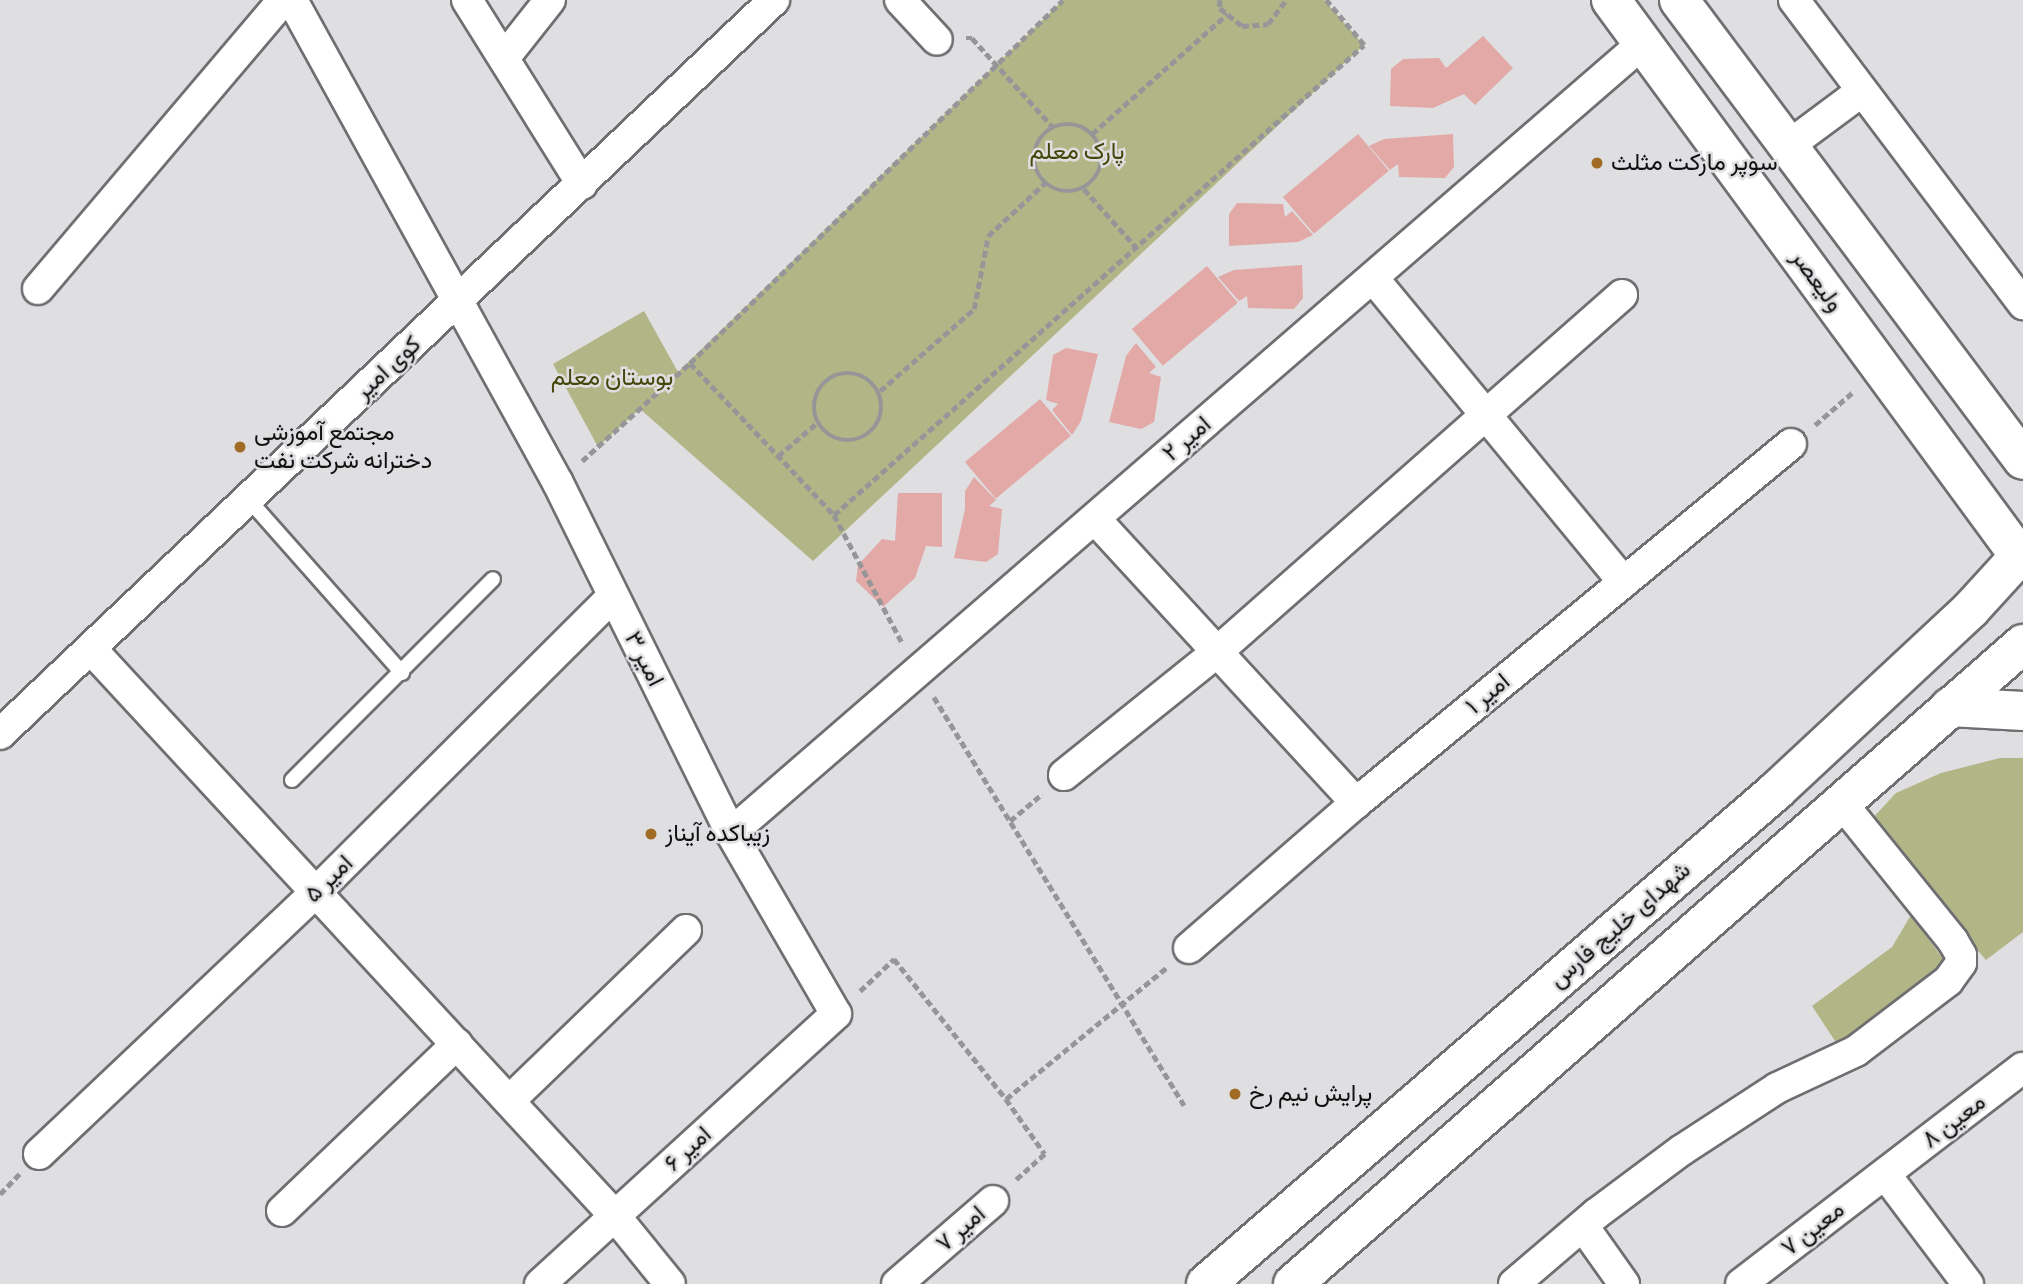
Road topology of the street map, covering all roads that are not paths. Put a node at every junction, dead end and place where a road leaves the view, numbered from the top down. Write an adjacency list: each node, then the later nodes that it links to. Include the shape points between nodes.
1 (283, 0): 17 (street)
2 (292, 0): 19 (street, امیر ۳)
3 (467, 0): 12 (street)
4 (550, 0): 12 (street)
5 (774, 0): 15 (street, کوی امیر)
6 (900, 0): 10 (street)
7 (1611, 0): 11 (main road, ولیعصر)
8 (1679, 0): 14 (main road)
9 (1794, 0): 13 (street)
10 (937, 40)
11 (1643, 43): 16 (street, امیر ۲); 27 (main road, ولیعصر)
12 (504, 58): 15 (street)
13 (1862, 91): 14 (street); 20 (street)
14 (1788, 146): 22 (main road)
15 (582, 184): 19 (street, کوی امیر)
16 (1373, 278): 21 (street); 26 (street, امیر ۲)
17 (38, 289)
18 (1622, 295): 21 (street)
19 (458, 302): 25 (street, کوی امیر); 30 (street, امیر ۳, via 558,482)
20 (2023, 304)
21 (1485, 414): 29 (street); 33 (street)
22 (2006, 422): 24 (main road)
23 (1791, 444): 29 (street, امیر ۱)
24 (2023, 460)
25 (249, 500): 32 (street, کوی امیر); 34 (lane)
26 (1095, 519): 33 (street); 42 (street, امیر ۲)
27 (2022, 557): 59 (main road, شهدای خلیج فارس, via 1777,789)
28 (493, 579): 34 (lane)
29 (1624, 582): 41 (street, امیر ۱)
30 (612, 597): 42 (street, امیر ۳); 43 (street, امیر ۵)
31 (2023, 643): 35 (main road)
32 (91, 649): 37 (street, کوی امیر); 43 (street)
33 (1217, 652): 38 (street); 41 (street)
34 (401, 673): 39 (lane)
35 (1950, 707): 36 (main road); 40 (main road)
36 (2023, 711)
37 (0, 734)
38 (1065, 775)
39 (292, 780)
40 (1841, 802): 55 (street, via 1953,941 1961,963 1948,981 1856,1051 1766,1095 1682,1150); 60 (main road)
41 (1356, 803): 45 (street, امیر ۱)
42 (731, 833): 46 (street, امیر ۳)
43 (316, 892): 47 (street); 50 (street, امیر ۵)
44 (686, 930): 49 (street)
45 (1189, 948)
46 (836, 1014): 54 (street, امیر ۶)
47 (457, 1044): 49 (street); 53 (street)
48 (2023, 1068): 51 (street, معین ۸)
49 (509, 1101): 54 (street)
50 (39, 1154)
51 (1885, 1174): 63 (street, معین ۷); 64 (street)
52 (993, 1201): 58 (street, امیر ۷)
53 (282, 1211)
54 (615, 1216): 56 (street, امیر ۶); 57 (street)
55 (1583, 1226): 61 (street); 62 (street)
56 (540, 1284)
57 (670, 1284)
58 (897, 1284)
59 (1206, 1284)
60 (1293, 1284)
61 (1514, 1284)
62 (1624, 1284)
63 (1741, 1284)
64 (1968, 1284)

